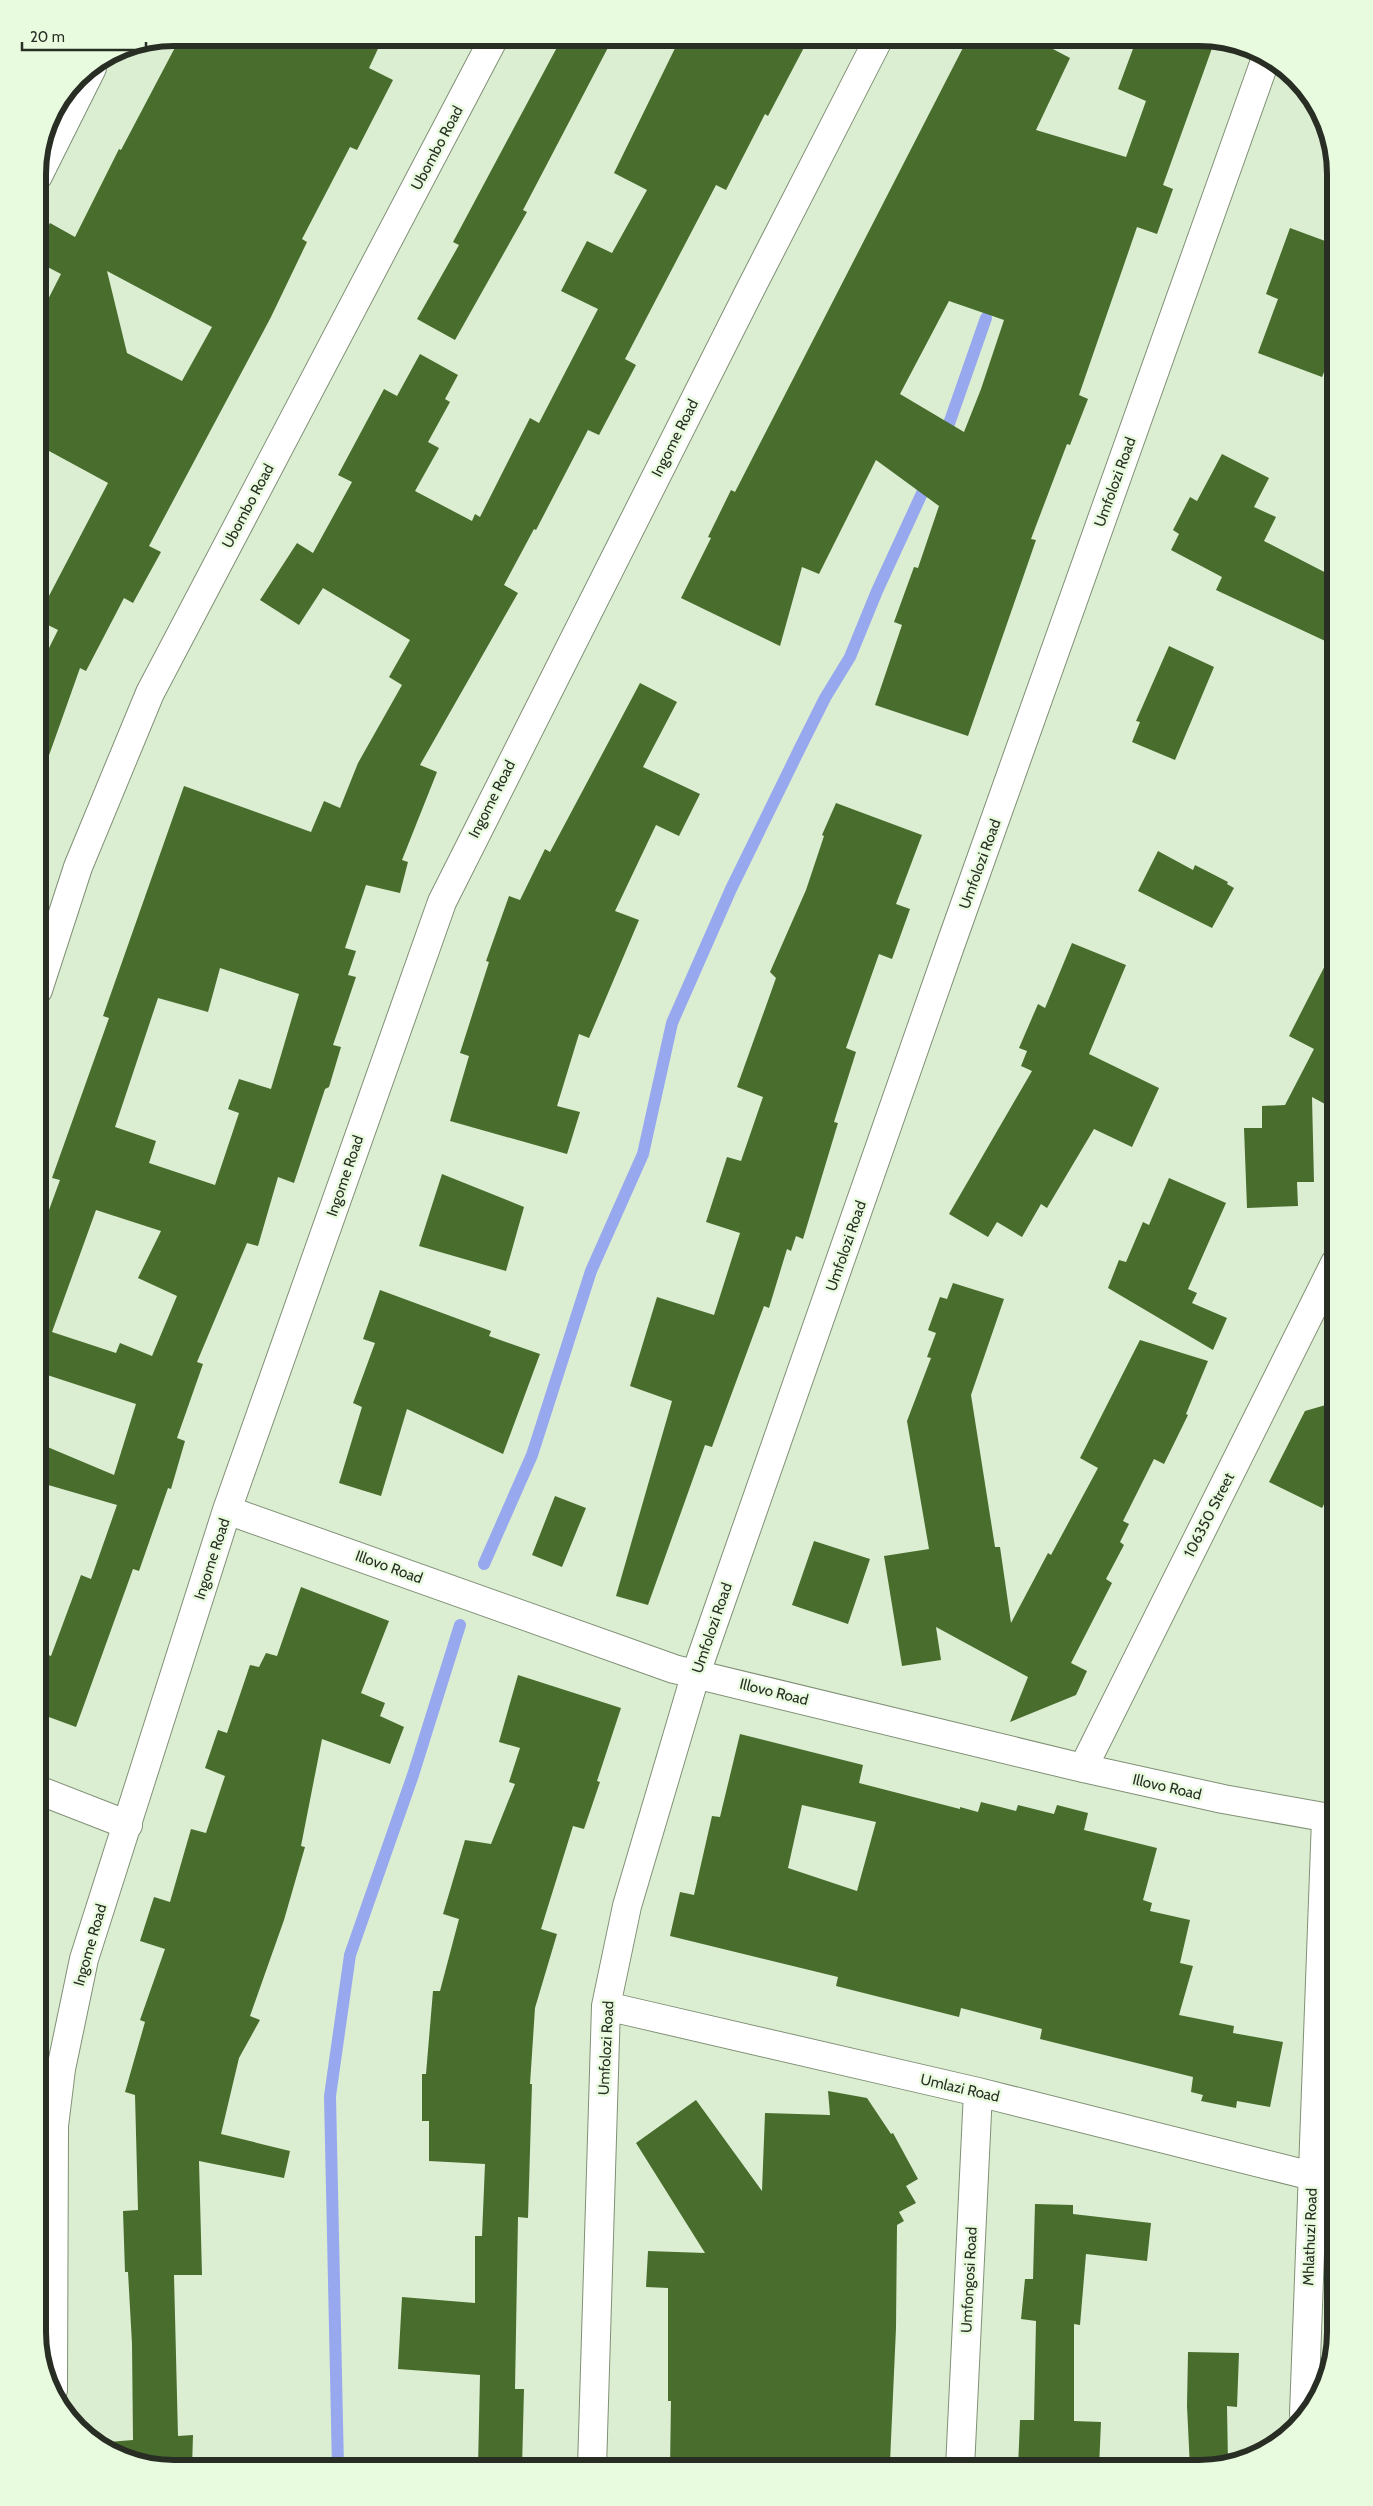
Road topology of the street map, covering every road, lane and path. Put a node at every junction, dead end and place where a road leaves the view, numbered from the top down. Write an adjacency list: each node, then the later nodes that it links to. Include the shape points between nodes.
1 (490, 46): 6 (street, Ubombo Road, via 150,692 78,867)
2 (875, 47): 8 (street, Ingome Road, via 442,902)
3 (1264, 64): 9 (street, Umfolozi Road)
4 (84, 84): 5 (street)
5 (47, 158)
6 (47, 963)
7 (1327, 1281): 10 (street, 106350 Street)
8 (227, 1510): 9 (street, Illovo Road, via 664,1665); 13 (street, Ingome Road)
9 (696, 1673): 10 (street, Illovo Road); 15 (street, Umfolozi Road, via 627,1906)
10 (1083, 1768): 12 (street, Illovo Road, via 1223,1800)
11 (46, 1793): 13 (street)
12 (1327, 1818)
13 (128, 1825): 18 (street, Ingome Road, via 84,1959 61,2069 54,2126)
14 (1327, 1894): 17 (street, Mhlathuzi Road)
15 (606, 2006): 16 (street, Umlazi Road); 20 (street, Umfolozi Road)
16 (978, 2092): 17 (street, Umlazi Road); 21 (street, Umfongosi Road)
17 (1312, 2176): 19 (street, Mhlathuzi Road)
18 (53, 2372)
19 (1304, 2404)
20 (592, 2459)
21 (960, 2460)

